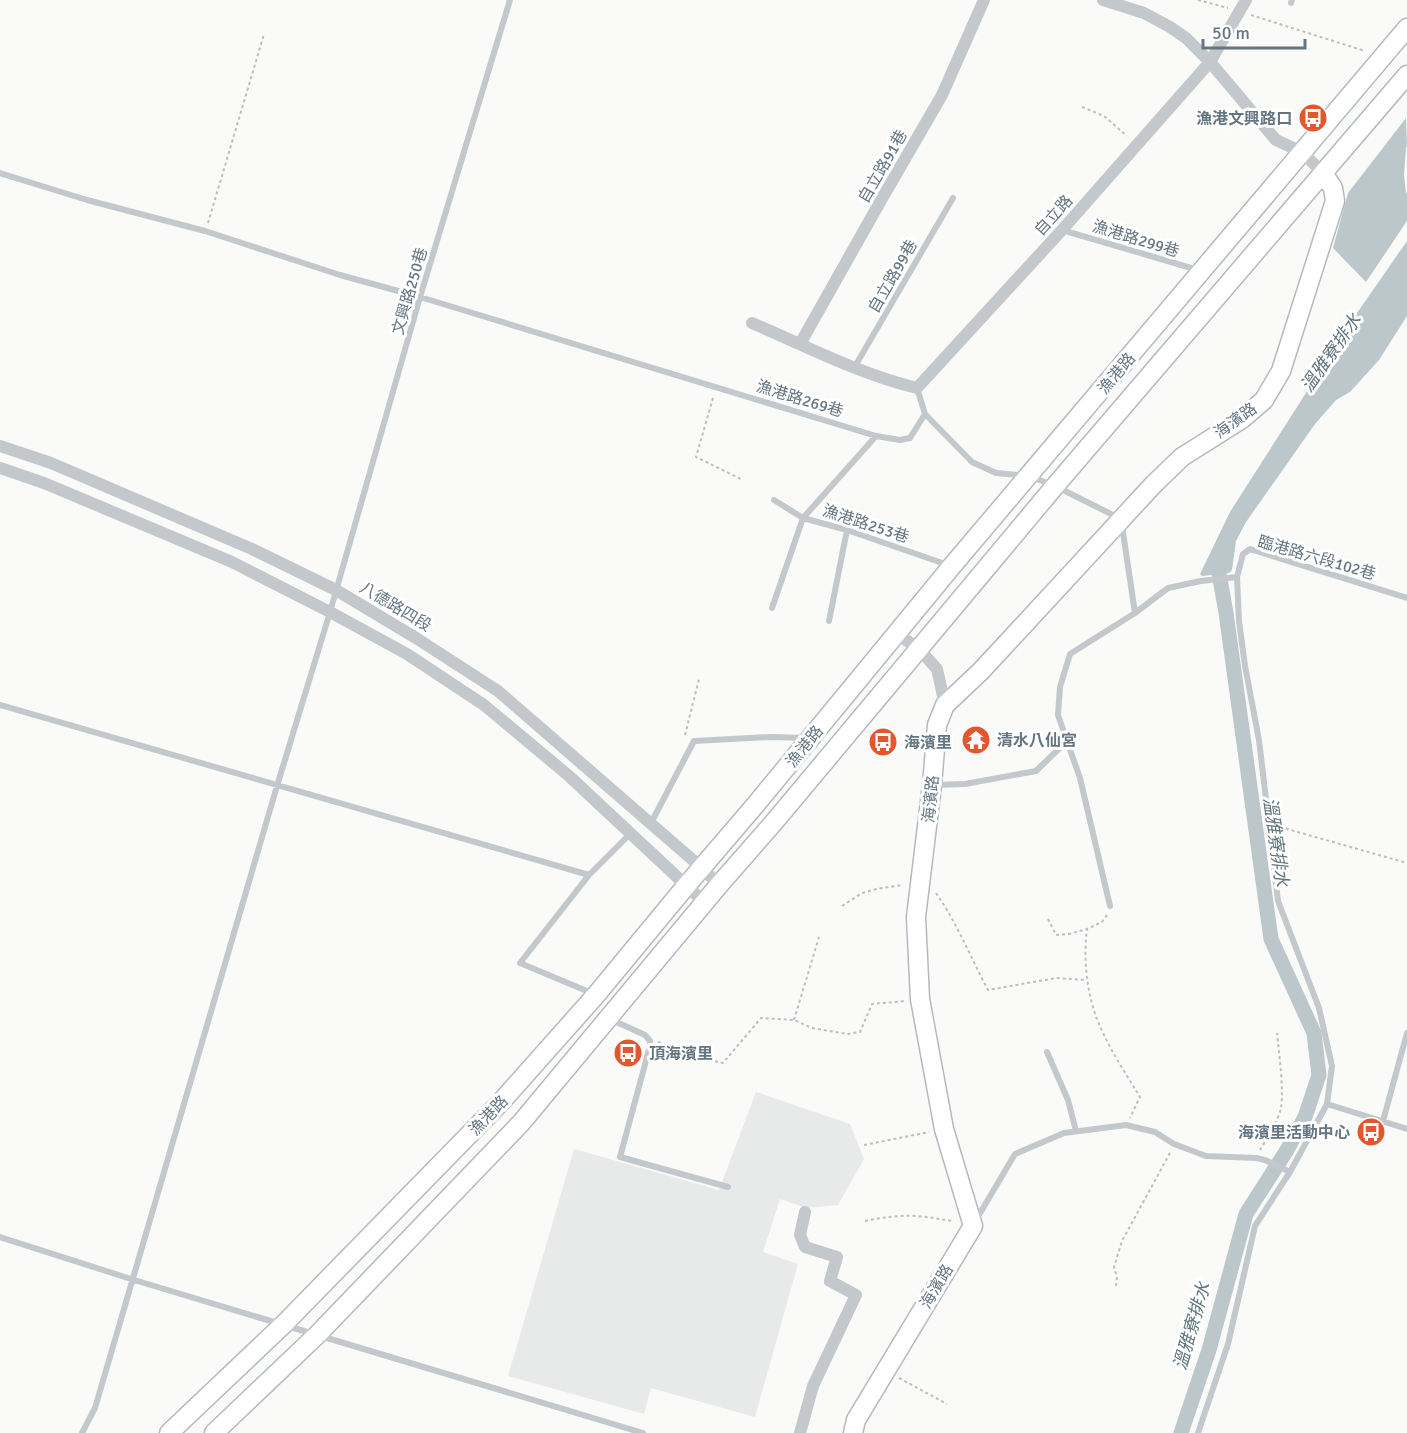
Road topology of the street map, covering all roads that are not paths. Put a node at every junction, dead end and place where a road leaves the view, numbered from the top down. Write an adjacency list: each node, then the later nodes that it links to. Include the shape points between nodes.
1 (510, 0): 14 (lane, 文興路250巷)
2 (984, 0): 16 (street, 自立路91巷, via 942,95)
3 (1103, 0): 6 (street, via 1144,13 1170,27)
4 (1246, 0): 6 (street, 自立路)
5 (1407, 28): 8 (street, 漁港路)
6 (1210, 62): 8 (street, via 1276,140); 12 (street, 自立路)
7 (1407, 75): 10 (street, 漁港路)
8 (1302, 152): 10 (street); 13 (street, 漁港路)
9 (0, 173): 14 (lane, 漁港路269巷)
10 (1323, 173): 26 (street, 漁港路); 29 (street, 海濱路, via 1333,188 1335,201 1281,371 1264,400 1242,419 1182,457)
11 (954, 198): 17 (lane, 自立路99巷)
12 (1062, 230): 13 (lane, 漁港路299巷); 18 (street, 自立路)
13 (1201, 271): 24 (street, 漁港路)
14 (420, 297): 20 (lane, 漁港路269巷); 33 (lane, 文興路250巷)
15 (752, 323): 16 (street)
16 (800, 344): 17 (street)
17 (854, 368): 18 (street)
18 (917, 388): 19 (lane)
19 (926, 414): 20 (lane, 漁港路269巷, via 910,438); 24 (lane, via 972,462 996,473)
20 (876, 436): 28 (lane)
21 (0, 446): 22 (street, 八德路四段)
22 (51, 463): 25 (street); 33 (street, 八德路四段, via 252,549)
23 (0, 468): 25 (street)
24 (1029, 476): 26 (lane); 31 (street, 漁港路)
25 (44, 483): 36 (street, via 232,562)
26 (1055, 486): 29 (lane); 42 (street, 漁港路)
27 (774, 500): 28 (lane, 漁港路253巷)
28 (803, 518): 30 (lane, 漁港路253巷); 35 (lane)
29 (1120, 519): 37 (lane); 44 (street, 海濱路)
30 (848, 530): 31 (lane, 漁港路253巷); 39 (lane)
31 (952, 566): 40 (street, 漁港路)
32 (1237, 577): 34 (lane, 臨港路六段102巷, via 1243,554 1250,549); 37 (lane, via 1168,588); 61 (lane, via 1239,621 1259,740 1278,901 1319,1008 1332,1066)
33 (336, 590): 36 (lane, 文興路250巷); 38 (street, 八德路四段)
34 (1407, 598)
35 (772, 608)
36 (330, 612): 41 (street); 48 (lane, 文興路250巷)
37 (1136, 613): 46 (lane, via 1070,654 1060,687 1058,715)
38 (385, 619): 41 (street); 49 (street, 八德路四段, via 498,691)
39 (829, 621)
40 (896, 633): 42 (street); 45 (street, 漁港路)
41 (376, 637): 50 (street, via 484,705 569,776)
42 (919, 649): 44 (street, via 937,669); 54 (street, 漁港路)
43 (0, 705): 48 (lane)
44 (945, 705): 47 (street, 海濱路, via 938,725)
45 (810, 738): 49 (lane, via 694,741); 51 (street, 漁港路)
46 (1067, 741): 47 (lane, via 1036,771 965,784); 56 (lane, via 1080,778)
47 (932, 785): 68 (street, 海濱路, via 916,917 920,999 944,1129)
48 (277, 786): 52 (lane); 70 (lane, 文興路250巷)
49 (651, 823): 51 (street, 八德路四段)
50 (630, 834): 52 (lane); 53 (street)
51 (702, 868): 53 (street, 漁港路); 54 (street, 八德路四段)
52 (589, 875): 57 (lane, via 520,963)
53 (686, 885): 55 (street); 57 (street, 漁港路)
54 (719, 885): 55 (street, 漁港路)
55 (705, 903): 58 (street, 漁港路)
56 (1110, 906)
57 (596, 995): 71 (street, 漁港路, via 501,1102)
58 (609, 1018): 66 (lane, via 650,1041 620,1157); 72 (street, 漁港路, via 521,1123)
59 (1407, 1034): 62 (lane)
60 (1047, 1052): 64 (lane)
61 (1327, 1104): 62 (lane); 65 (lane)
62 (1383, 1121): 63 (lane)
63 (1407, 1129)
64 (1077, 1131): 65 (lane, via 1126,1125 1155,1132 1206,1156 1256,1158); 68 (lane, via 1015,1154)
65 (1288, 1170): 79 (lane, via 1255,1226 1228,1344)
66 (728, 1187)
67 (806, 1212): 77 (street, via 800,1235 805,1247 837,1257 830,1281 856,1295 813,1386)
68 (973, 1226): 78 (street, 海濱路, via 856,1420)
69 (0, 1237): 70 (lane)
70 (131, 1279): 71 (lane); 73 (lane, 文興路250巷, via 95,1408)
71 (284, 1324): 72 (lane); 74 (street, 漁港路)
72 (318, 1334): 75 (street, 漁港路); 76 (lane)
73 (82, 1433)
74 (169, 1433)
75 (214, 1433)
76 (643, 1433)
77 (800, 1433)
78 (853, 1433)
79 (1198, 1433)

